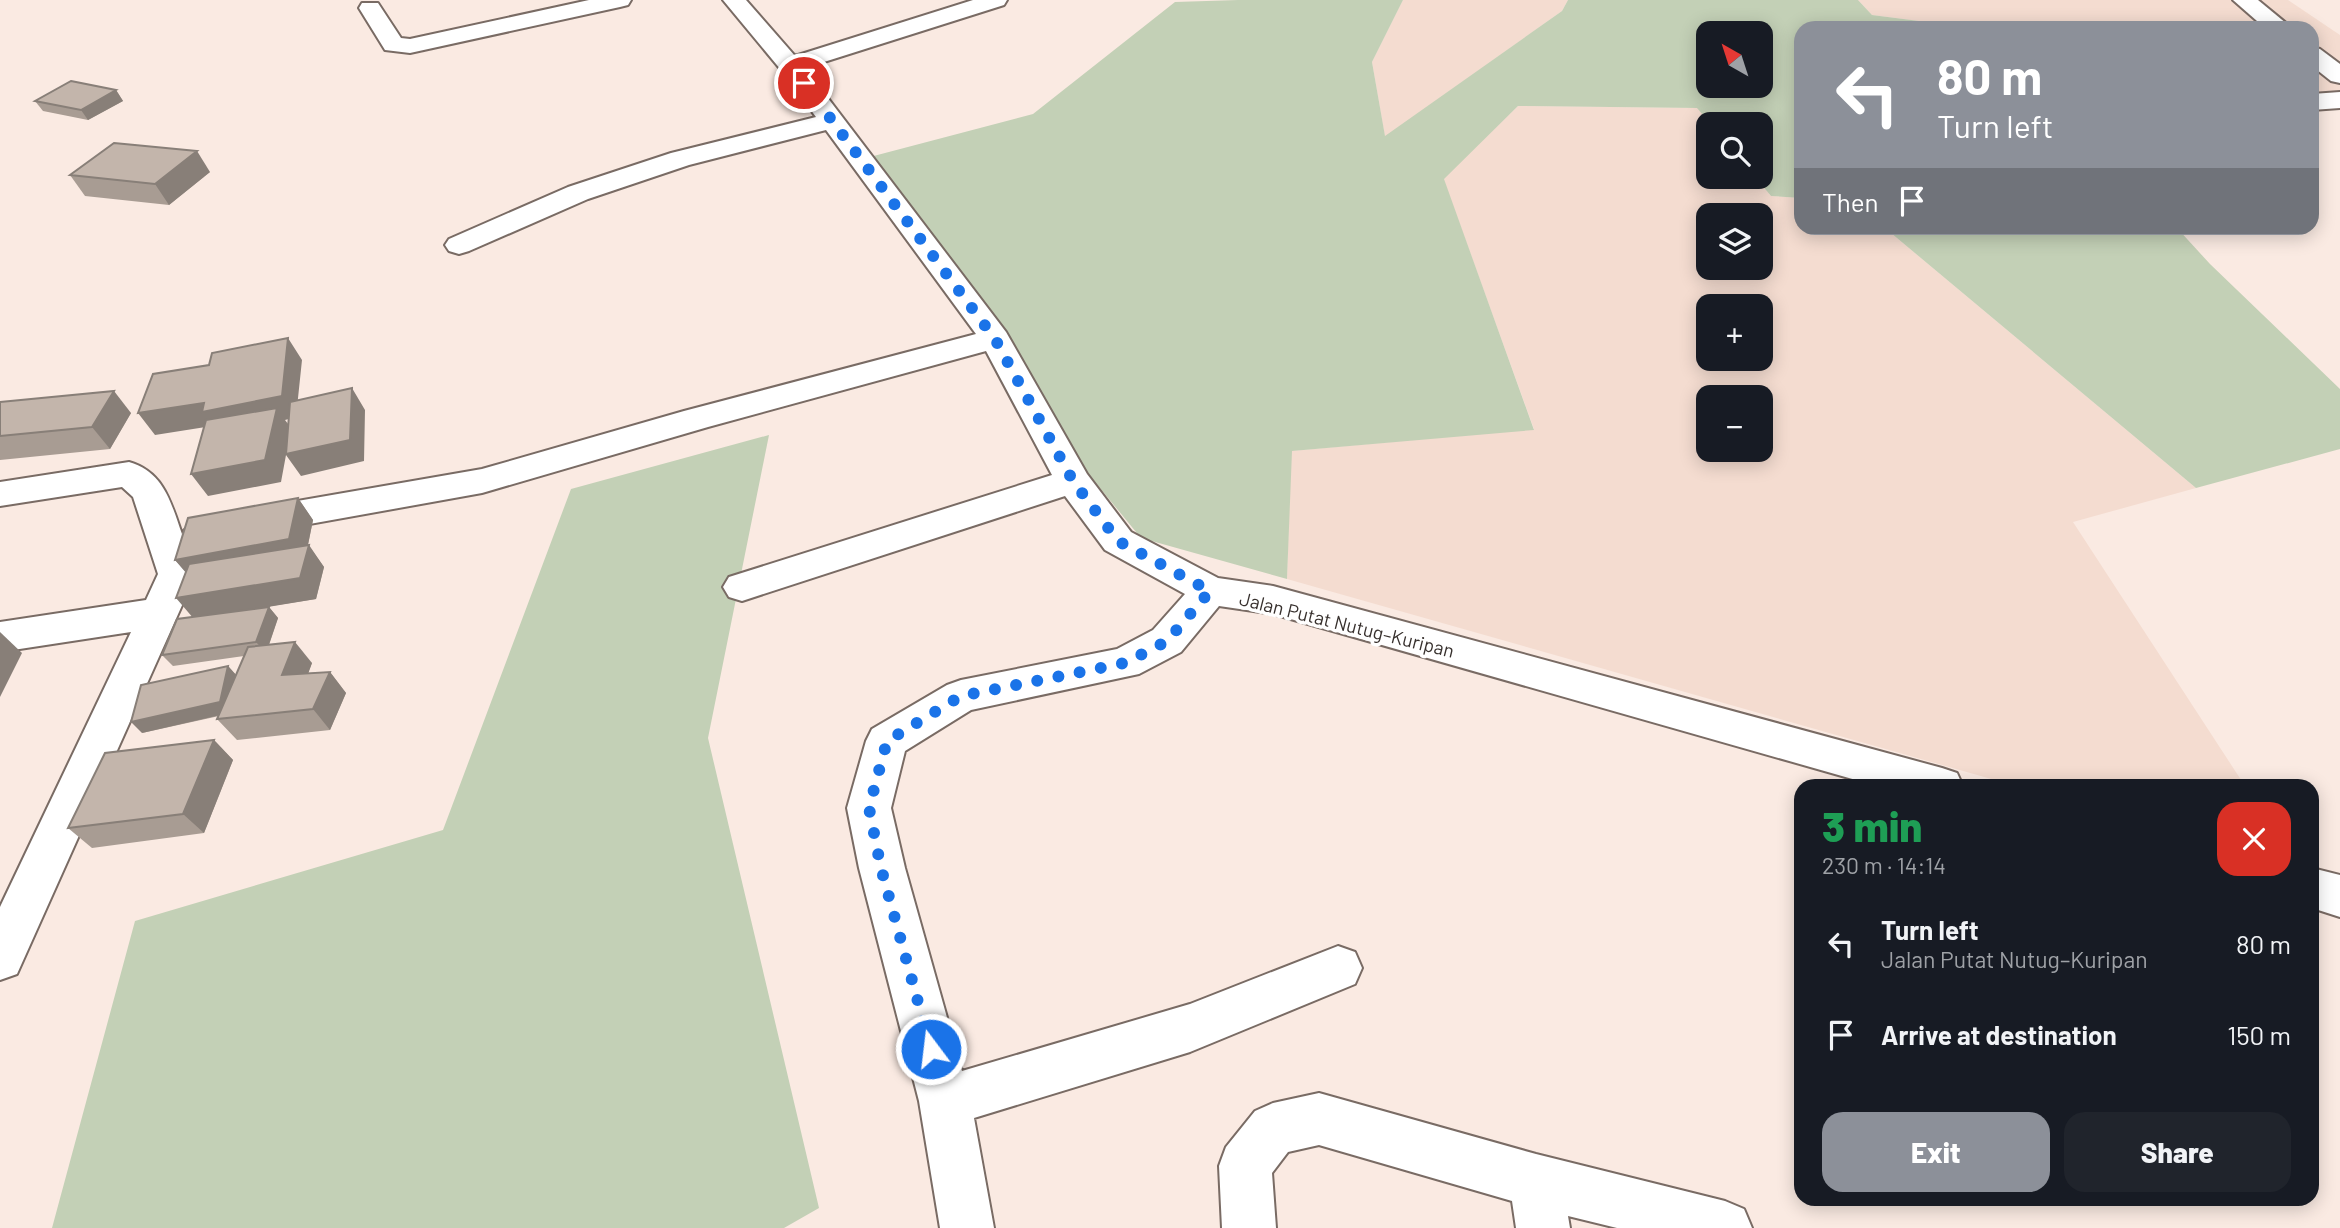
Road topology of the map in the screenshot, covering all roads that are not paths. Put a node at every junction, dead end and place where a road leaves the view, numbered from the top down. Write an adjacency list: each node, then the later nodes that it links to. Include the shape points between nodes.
1 (620, 0): 5 (street, via 410,46 393,45)
2 (734, 0): 8 (street, Jalan Putat Nutug–Kuripan)
3 (996, 0): 8 (street)
4 (2244, 0): 6 (street)
5 (370, 8)
6 (2271, 21)
7 (2319, 60): 9 (street)
8 (790, 65): 12 (street, Jalan Putat Nutug–Kuripan)
9 (2340, 76)
10 (2340, 100): 11 (street)
11 (2319, 102)
12 (832, 121): 13 (street, via 654,167 578,193); 14 (street, Jalan Putat Nutug–Kuripan)
13 (458, 245)
14 (995, 339): 15 (street, Jalan Putat Nutug–Kuripan); 17 (street, via 482,481 211,529 198,537)
15 (1073, 481): 18 (street); 19 (street, Jalan Putat Nutug–Kuripan, via 1118,541)
16 (0, 494): 17 (street, via 129,474 149,491)
17 (177, 574): 20 (street)
18 (741, 587)
19 (1210, 591): 22 (street, Jalan Putat Nutug–Kuripan, via 1273,600); 27 (street, via 1167,641 1125,663 961,696 887,741 869,808)
20 (159, 613): 21 (street); 25 (street)
21 (0, 637)
22 (1917, 779)
23 (2319, 890): 24 (street)
24 (2340, 896)
25 (0, 958)
26 (1338, 968): 27 (street, via 1190,1028)
27 (945, 1101): 29 (street)
28 (1539, 1204): 30 (street, via 1319,1119 1273,1129 1245,1166); 31 (street)
29 (967, 1228)
30 (1249, 1228)
31 (1725, 1228)

